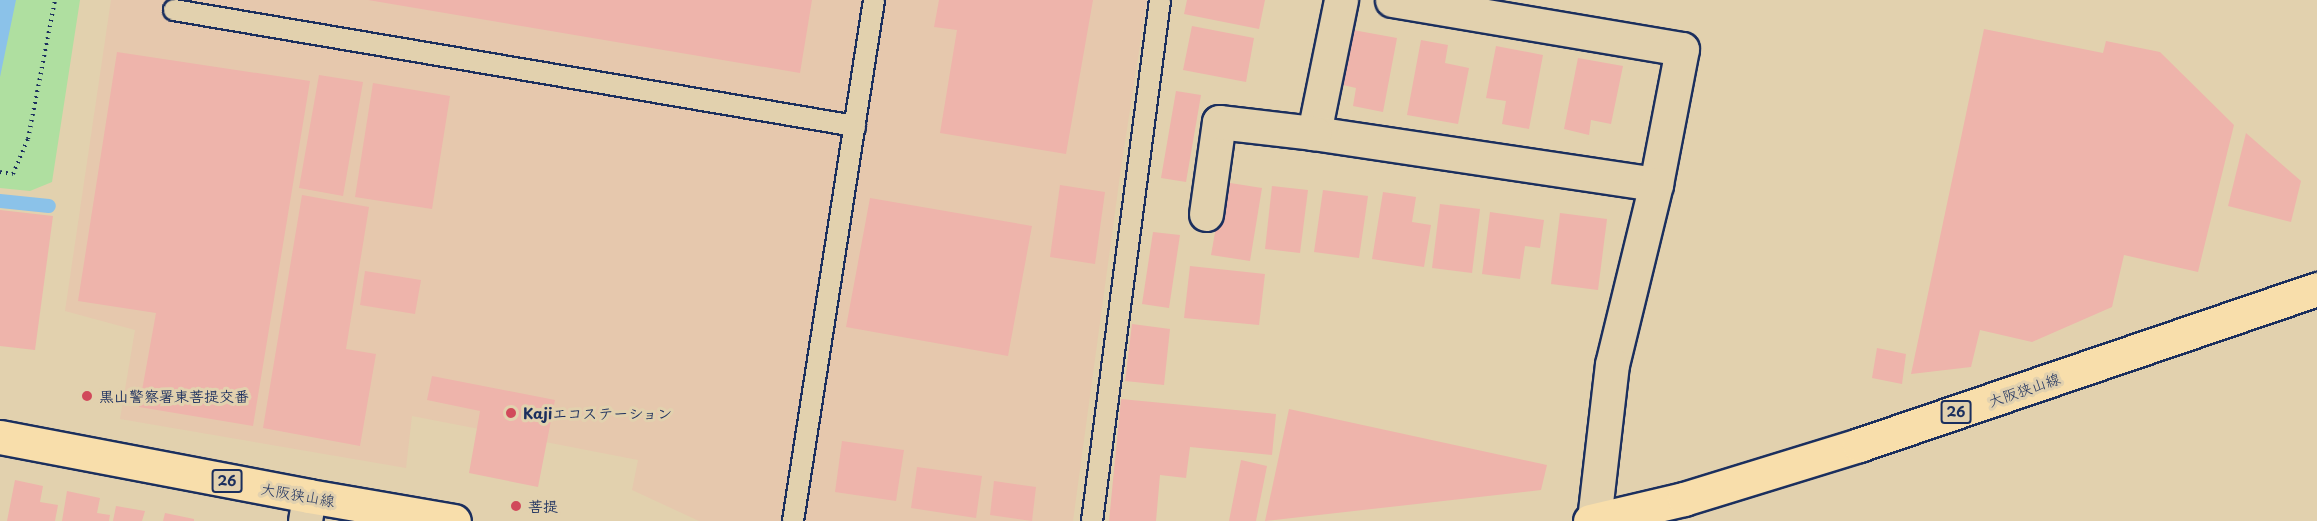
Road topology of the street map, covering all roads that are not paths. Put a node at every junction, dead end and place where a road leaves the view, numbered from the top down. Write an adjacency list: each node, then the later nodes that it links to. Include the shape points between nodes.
1 (874, 0): 6 (lane)
2 (1160, 0): 16 (lane)
3 (1341, 0): 7 (street)
4 (1392, 0): 8 (street, via 1683,49)
5 (174, 10): 6 (lane)
6 (855, 126): 15 (lane)
7 (1314, 133): 8 (street); 9 (street, via 1220,123)
8 (1656, 184): 13 (street, via 1612,364)
9 (1206, 214)
10 (2317, 289): 13 (main road, 大阪狭山線 / 26, via 1859,445 1684,499)
11 (0, 437): 12 (main road, 大阪狭山線 / 26)
12 (307, 509): 14 (main road, 大阪狭山線 / 26)
13 (1592, 520)
14 (454, 521)
15 (793, 521)
16 (1092, 521)

